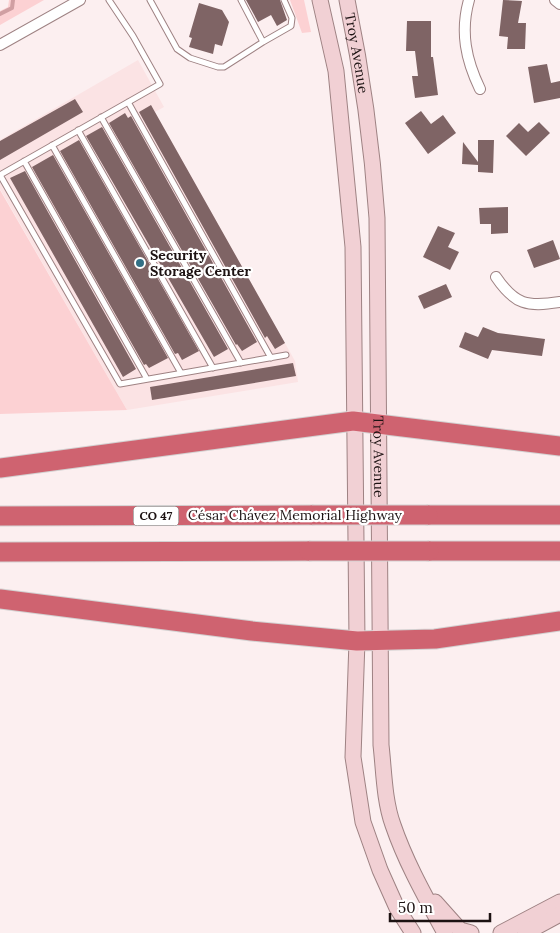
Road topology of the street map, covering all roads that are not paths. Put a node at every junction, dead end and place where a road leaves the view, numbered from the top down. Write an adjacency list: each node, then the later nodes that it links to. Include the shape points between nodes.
1 (80, 0): 12 (street)
2 (109, 0): 14 (lane, via 160,84)
3 (150, 0): 11 (lane, via 177,49 190,58 224,67)
4 (241, 0): 11 (lane)
5 (284, 0): 11 (lane, via 292,18 291,26)
6 (320, 0): 28 (main road, Troy Avenue, via 336,71 353,247)
7 (347, 0): 29 (main road, Troy Avenue, via 372,150 377,218)
8 (470, 0): 13 (street, via 464,20 464,38 470,66)
9 (554, 0): 10 (street)
10 (560, 4)
11 (263, 42)
12 (0, 45)
13 (480, 89)
14 (128, 102): 15 (lane); 23 (lane)
15 (101, 117): 16 (lane); 24 (lane)
16 (78, 130): 17 (lane); 25 (lane)
17 (52, 145): 18 (lane); 26 (lane)
18 (24, 161): 19 (lane); 27 (lane)
19 (0, 175): 27 (lane, via 120,384)
20 (496, 277): 21 (street, via 509,296 536,306)
21 (560, 302)
22 (286, 356): 23 (lane)
23 (271, 358): 24 (lane)
24 (241, 363): 25 (lane)
25 (212, 368): 26 (lane)
26 (181, 373): 27 (lane)
27 (147, 379)
28 (353, 421): 29 (highway); 31 (highway); 38 (main road, Troy Avenue)
29 (380, 424): 30 (highway); 39 (main road, Troy Avenue)
30 (560, 446)
31 (0, 468)
32 (560, 515): 33 (highway, César Chávez Memorial Highway / CO 47, bridge)
33 (0, 516)
34 (560, 551): 35 (highway, bridge)
35 (0, 552)
36 (0, 599): 38 (highway)
37 (560, 621): 39 (highway, via 435,639)
38 (356, 641): 39 (highway); 43 (main road, Troy Avenue, via 353,757 363,822 380,870)
39 (382, 642): 40 (main road, Troy Avenue, via 381,745 385,788 392,824)
40 (416, 880): 44 (main road, Troy Avenue); 45 (main road, via 460,930)
41 (560, 902): 46 (main road)
42 (560, 914): 47 (main road)
43 (413, 933)
44 (445, 933)
45 (471, 933)
46 (501, 933)
47 (525, 933)

